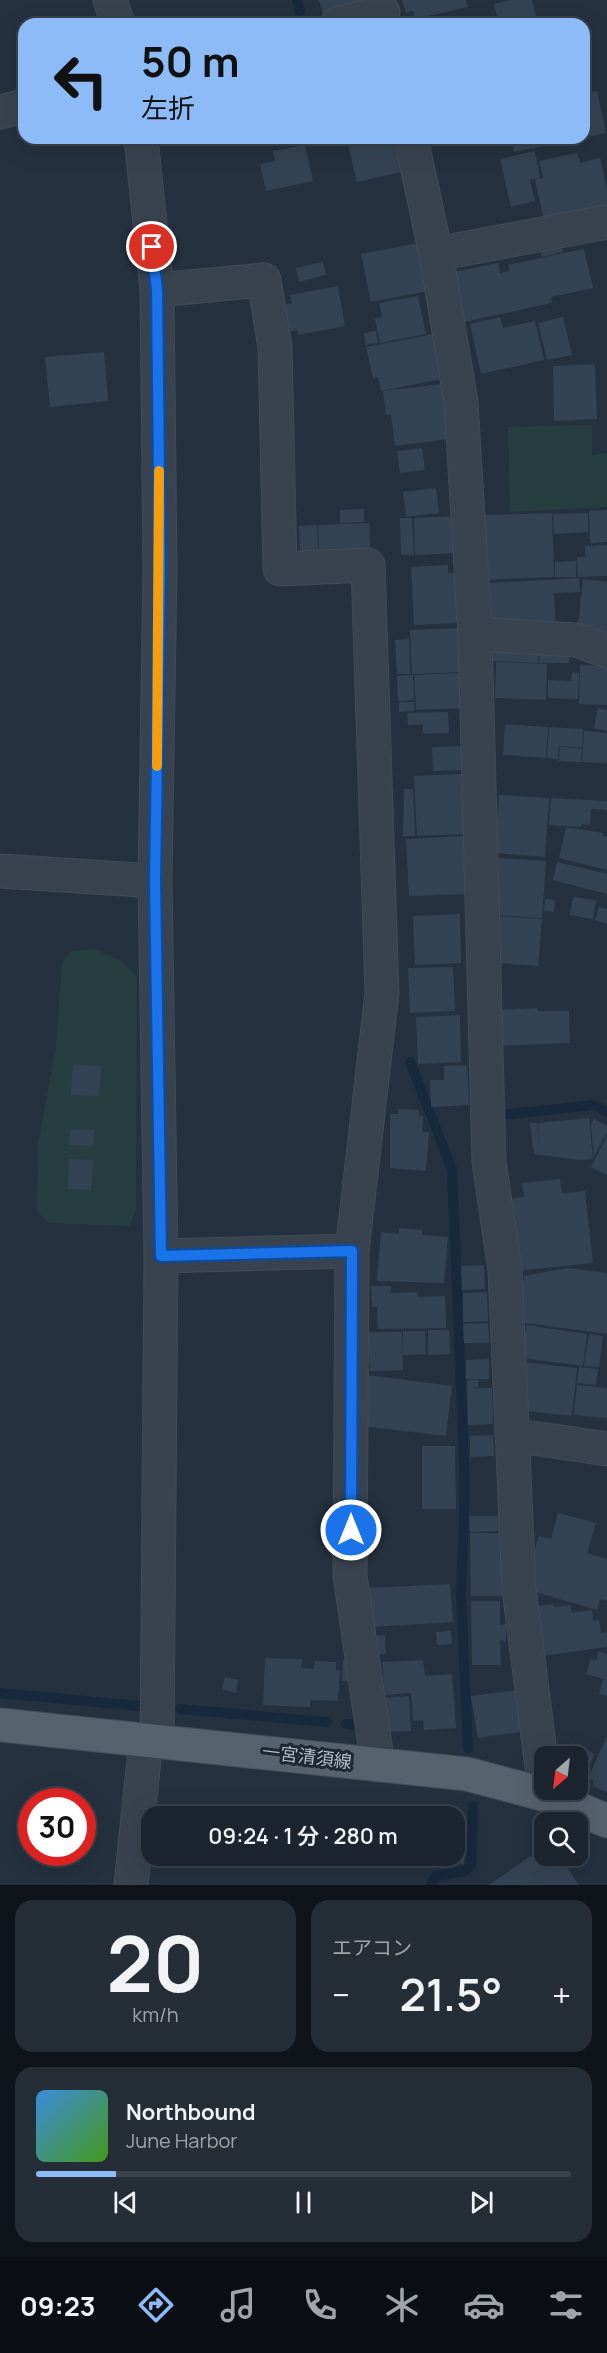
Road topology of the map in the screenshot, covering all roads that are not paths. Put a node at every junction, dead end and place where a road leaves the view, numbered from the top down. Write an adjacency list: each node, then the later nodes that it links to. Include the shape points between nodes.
1 (110, 0): 3 (street)
2 (383, 12): 4 (street)
3 (116, 18)
4 (360, 18)
5 (18, 108): 6 (street)
6 (0, 112)
7 (142, 144): 11 (street)
8 (412, 144): 10 (street)
9 (607, 222): 10 (street)
10 (436, 254): 12 (street, via 461,402)
11 (157, 290): 15 (street, via 160,569); 16 (street, via 264,280 275,347 280,569 368,565 382,993)
12 (475, 634): 13 (street, via 576,640); 18 (street, via 489,1162 505,1270)
13 (607, 651)
14 (0, 871): 15 (street)
15 (155, 880): 17 (street)
16 (352, 1251): 17 (street); 23 (street, via 350,1576)
17 (161, 1256): 21 (street)
18 (512, 1435): 19 (street); 22 (street, via 519,1589)
19 (607, 1449)
20 (0, 1725): 21 (main road, 一宮清須線)
21 (152, 1741): 23 (main road, 一宮清須線); 27 (street)
22 (539, 1746)
23 (378, 1765): 24 (main road, 一宮清須線, via 467,1774)
24 (534, 1787)
25 (566, 1800): 26 (main road, 一宮清須線)
26 (607, 1821)
27 (131, 1885)

